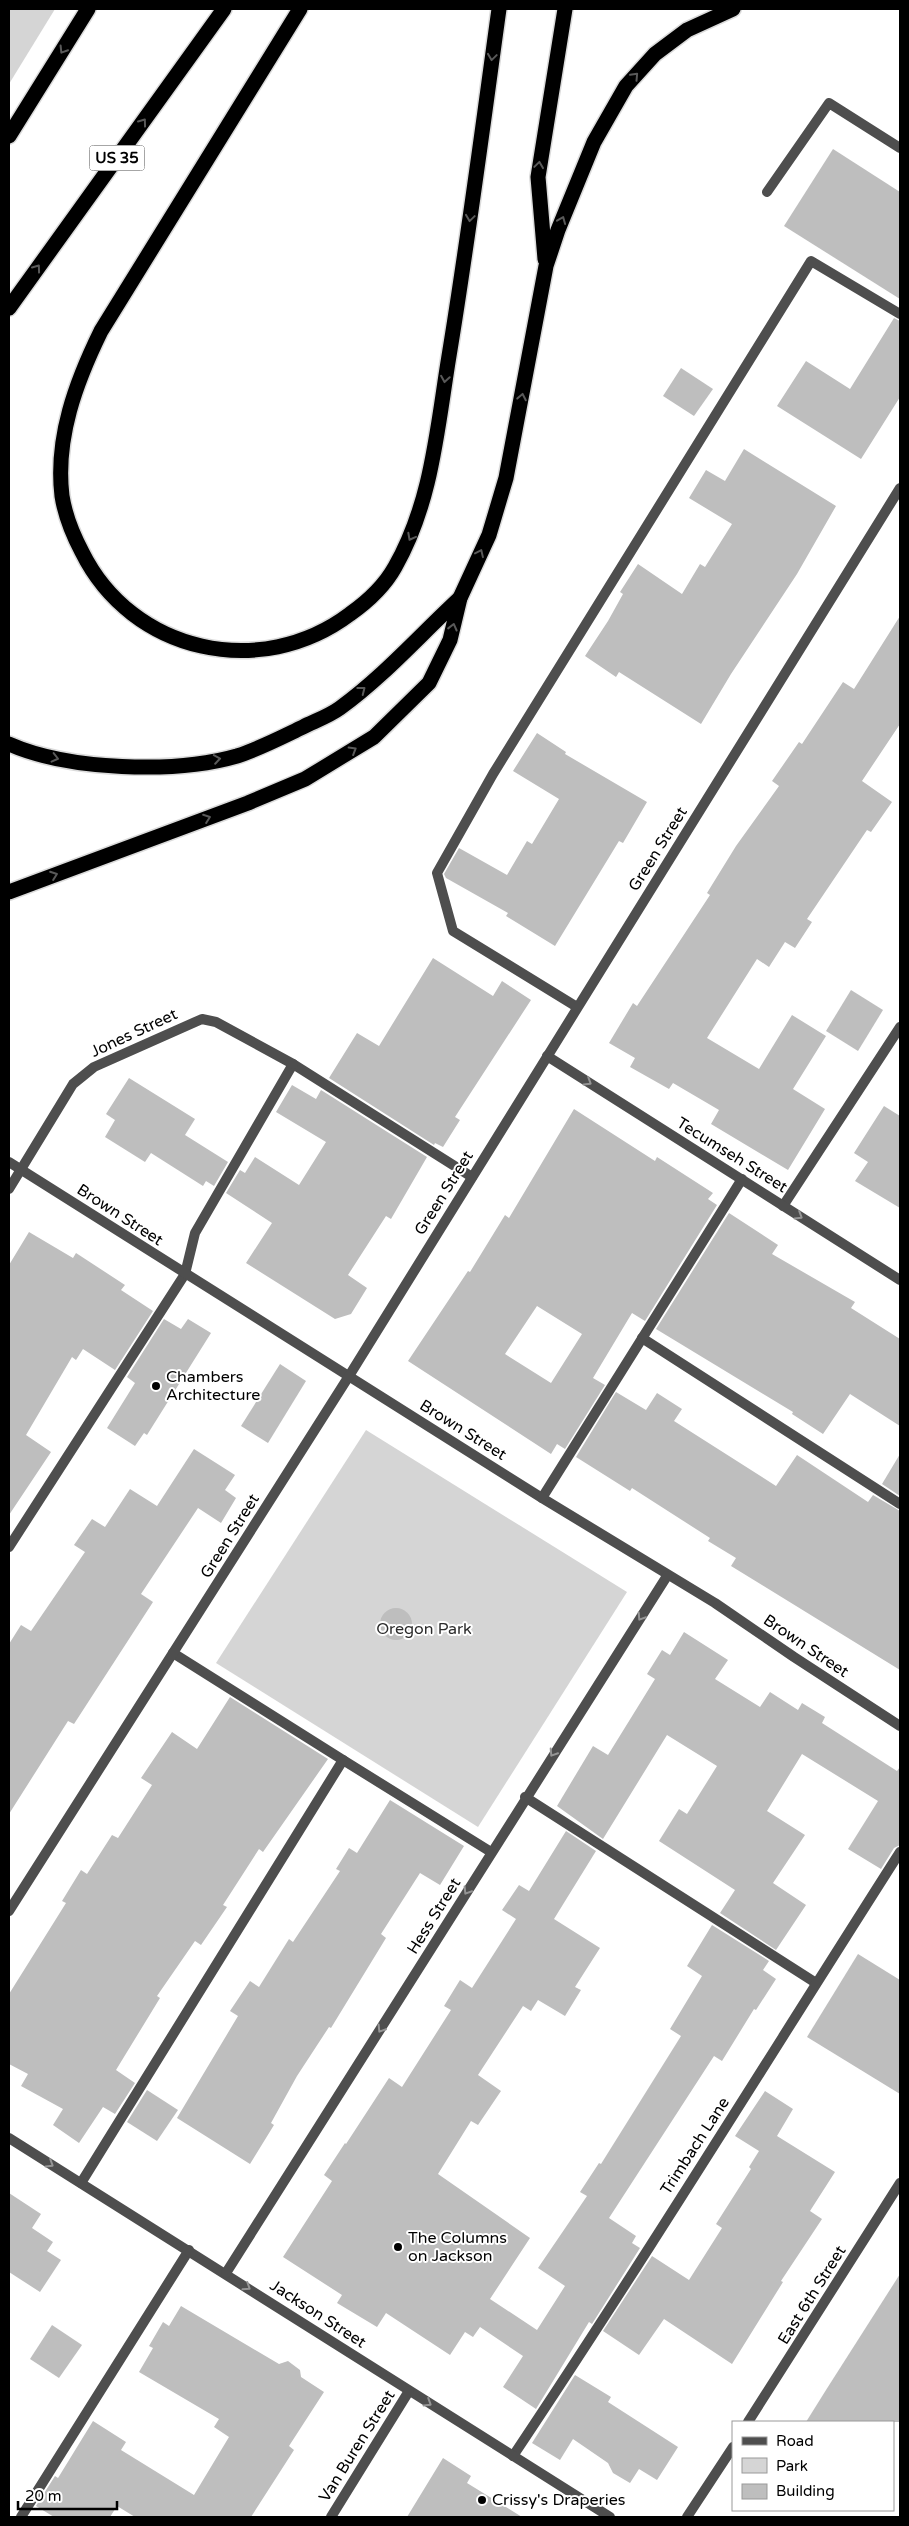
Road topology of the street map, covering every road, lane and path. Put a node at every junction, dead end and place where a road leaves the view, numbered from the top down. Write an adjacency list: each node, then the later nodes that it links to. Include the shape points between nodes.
1 (88, 9): 7 (highway, one-way to 7)
2 (224, 9): 11 (highway, US 35, one-way to 2)
3 (300, 9): 4 (highway, one-way to 3, via 455,318 427,491 416,528 393,571 365,603 335,625 301,641 264,650 221,650 180,641 147,625 118,603 91,571 73,535 62,498 60,457 68,412 84,365 101,331)
4 (499, 9)
5 (565, 9): 10 (highway, one-way to 5, via 538,177)
6 (732, 9): 10 (highway, one-way to 6, via 594,142 626,86 668,43 702,22)
7 (9, 136)
8 (900, 148): 9 (street, via 829,103)
9 (767, 192)
10 (546, 266): 14 (highway, one-way to 10, via 489,535 506,478)
11 (9, 308)
12 (900, 314): 17 (street, via 811,261 493,774 437,873 453,932)
13 (900, 488): 17 (street, Green Street)
14 (460, 598): 15 (highway, one-way to 14, via 69,761 131,767 236,756 338,709 378,678); 16 (highway, one-way to 14, via 305,779 374,737 429,683 450,640)
15 (9, 744)
16 (9, 892)
17 (577, 1007): 19 (street, Green Street)
18 (900, 1027): 26 (street)
19 (547, 1056): 23 (street, Green Street); 24 (street, Tecumseh Street, one-way to 24)
20 (293, 1064): 22 (street, Jones Street, via 216,1022 202,1019 94,1067 73,1084); 23 (street); 27 (street, via 195,1233)
21 (9, 1162): 22 (street, Brown Street)
22 (21, 1169): 25 (street, Jones Street); 27 (street, Brown Street)
23 (472, 1177): 30 (street, Green Street)
24 (742, 1179): 26 (street, Tecumseh Street); 29 (street)
25 (9, 1189)
26 (784, 1206): 28 (street, Tecumseh Street, one-way to 28)
27 (185, 1274): 30 (street, Brown Street); 33 (street)
28 (900, 1280)
29 (642, 1338): 31 (street); 32 (street)
30 (349, 1376): 31 (street, Brown Street); 35 (street, Green Street)
31 (542, 1498): 34 (street, Brown Street)
32 (900, 1504)
33 (9, 1547)
34 (667, 1576): 36 (street, Brown Street, via 715,1603); 38 (street, Hess Street, one-way to 38)
35 (173, 1653): 37 (street); 41 (street, Green Street)
36 (900, 1726)
37 (343, 1760): 39 (street); 44 (street)
38 (525, 1797): 39 (street, Hess Street); 42 (street)
39 (491, 1852): 47 (street, Hess Street, one-way to 47)
40 (900, 1852): 42 (street, Trimbach Lane)
41 (9, 1911)
42 (816, 1983): 51 (street, Trimbach Lane, via 624,2289)
43 (9, 2138): 44 (street, Jackson Street, one-way to 44)
44 (82, 2183): 46 (street, Jackson Street)
45 (900, 2183): 49 (street, East 6th Street)
46 (189, 2250): 47 (street, Jackson Street); 52 (street)
47 (226, 2273): 48 (street, Jackson Street, one-way to 48)
48 (409, 2391): 51 (street, Jackson Street, one-way to 51); 53 (street, Van Buren Street)
49 (749, 2421)
50 (732, 2449): 55 (street)
51 (512, 2456): 54 (street, Jackson Street)
52 (21, 2517)
53 (331, 2517)
54 (610, 2517)
55 (688, 2517)

